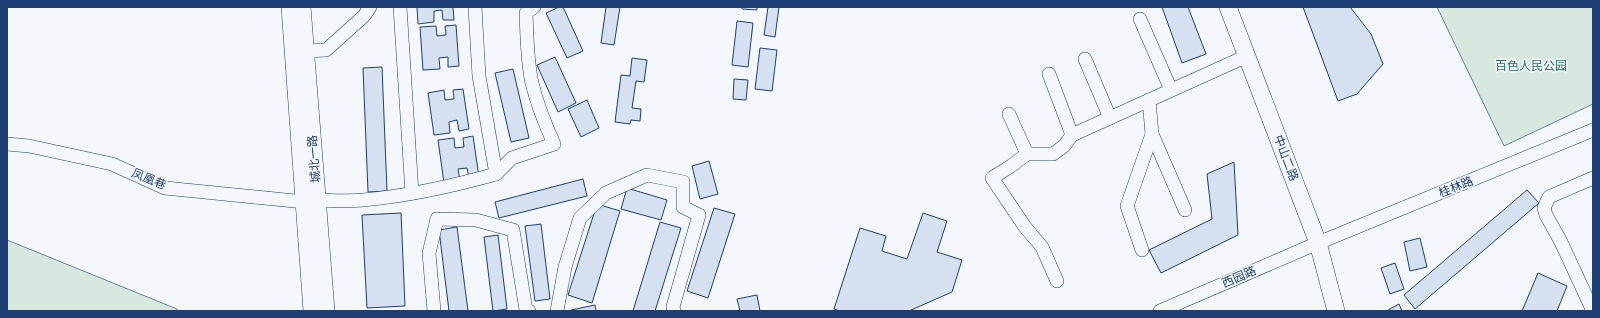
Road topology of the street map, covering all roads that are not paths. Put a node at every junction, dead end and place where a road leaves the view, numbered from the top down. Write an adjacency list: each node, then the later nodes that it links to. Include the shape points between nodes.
1 (290, 7): 25 (main road, 城北一路)
2 (302, 7): 9 (main road, 城北一路)
3 (370, 7): 9 (street, via 364,16 326,50)
4 (400, 7): 24 (street)
5 (475, 7): 22 (street, via 479,76)
6 (534, 7): 22 (street, via 526,12 532,82 543,119 554,144 512,158)
7 (1228, 7): 10 (main road, 中山二路)
8 (1140, 19): 13 (street)
9 (305, 51): 25 (main road, 城北一路)
10 (1247, 56): 13 (street); 27 (main road, 中山二路)
11 (1085, 59): 16 (street)
12 (1049, 74): 19 (street)
13 (1171, 90): 14 (street)
14 (1149, 100): 16 (street); 18 (street)
15 (1009, 114): 21 (street)
16 (1110, 118): 19 (street)
17 (1593, 130): 27 (street, 桂林路)
18 (1152, 134): 26 (street); 28 (street, via 1127,206)
19 (1072, 135): 21 (street, via 1064,146 1053,154)
20 (7, 144): 25 (street, 凤凰巷, via 29,146 112,164 165,188)
21 (1026, 154): 29 (street, via 992,178 1025,227 1042,247)
22 (496, 174): 24 (street, 凤凰巷, via 462,184)
23 (1593, 178): 38 (street, via 1549,197 1544,208)
24 (412, 193): 25 (street, 凤凰巷, via 362,200)
25 (311, 201): 30 (main road, 城北一路); 31 (main road, 城北一路)
26 (1185, 210)
27 (1318, 243): 36 (street, 西园路); 37 (main road, 中山二路)
28 (1142, 250)
29 (1058, 281)
30 (312, 311)
31 (326, 311)
32 (434, 311): 33 (street, via 429,253 436,219 476,220 513,230 526,310)
33 (529, 311)
34 (557, 311): 35 (street, via 565,267 580,218 606,193 647,175 682,182 683,207 699,215)
35 (674, 311)
36 (1160, 311)
37 (1336, 311)
38 (1592, 311)

